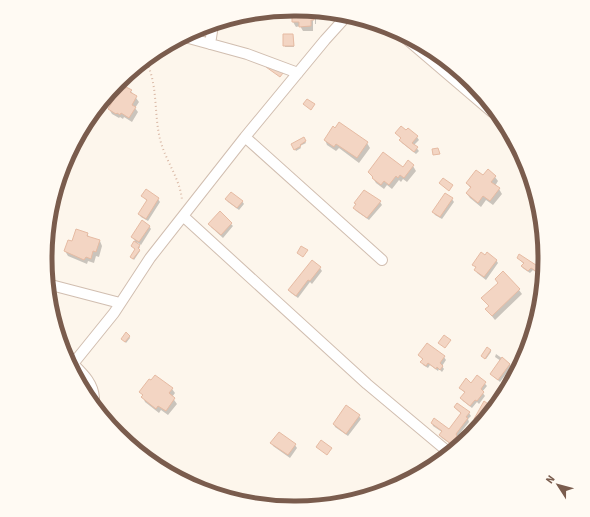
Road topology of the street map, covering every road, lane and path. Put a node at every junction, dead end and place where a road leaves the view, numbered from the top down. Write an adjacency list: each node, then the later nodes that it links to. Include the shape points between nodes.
1 (342, 21): 7 (street)
2 (211, 31): 4 (street)
3 (192, 39): 4 (street)
4 (210, 44): 7 (street, via 247,54)
5 (420, 51): 8 (street)
6 (148, 65): 10 (path, via 153,82 158,132 182,193)
7 (298, 73): 9 (street)
8 (478, 100)
9 (245, 137): 10 (street); 11 (street)
10 (183, 216): 13 (street, via 150,258); 17 (street, via 367,384)
11 (382, 260)
12 (54, 286): 13 (street)
13 (120, 303): 14 (street)
14 (76, 361)
15 (82, 373): 16 (street, via 90,382)
16 (94, 394)
17 (445, 449)

